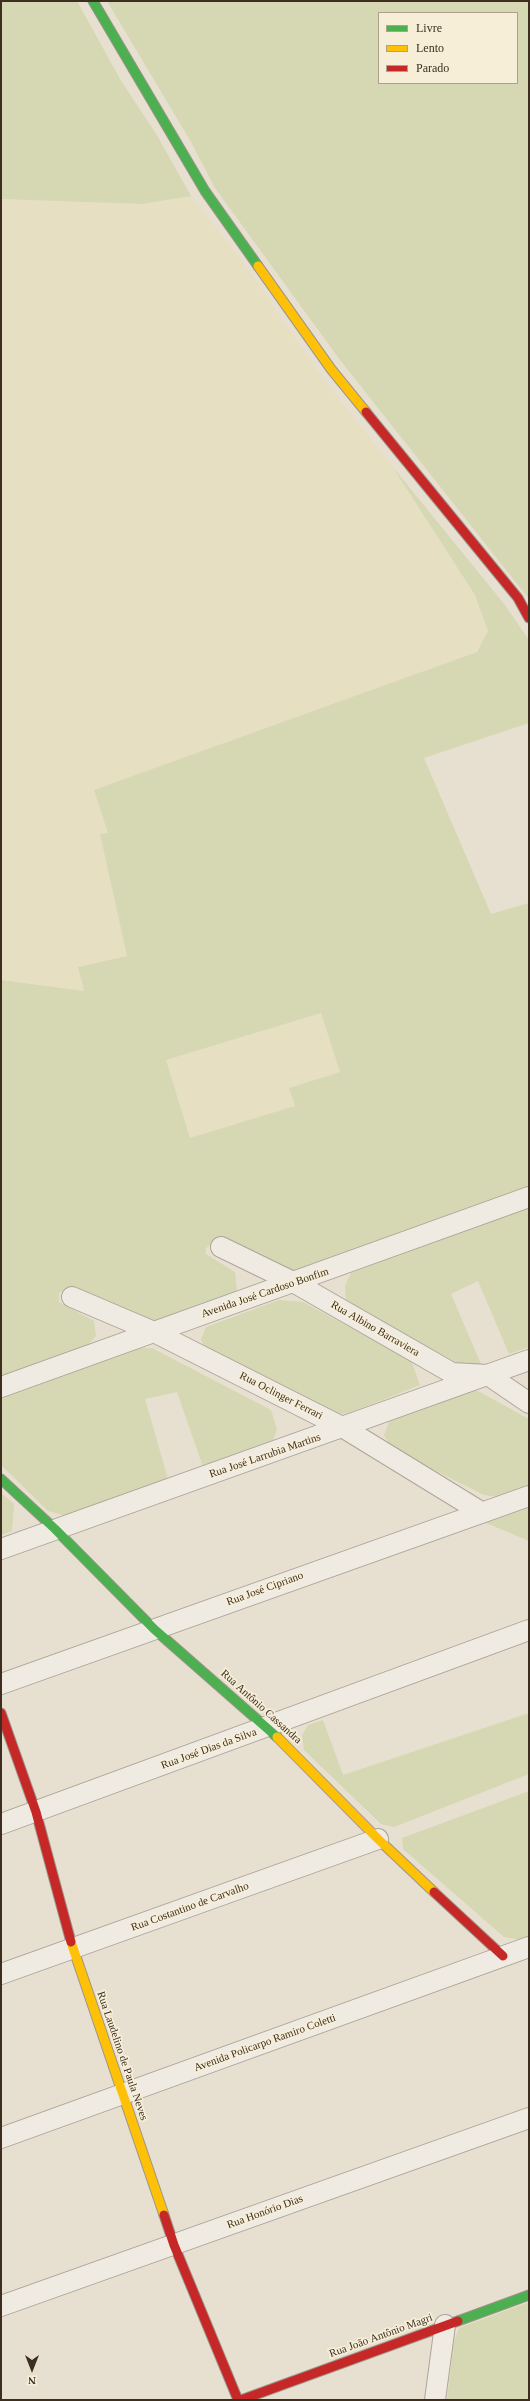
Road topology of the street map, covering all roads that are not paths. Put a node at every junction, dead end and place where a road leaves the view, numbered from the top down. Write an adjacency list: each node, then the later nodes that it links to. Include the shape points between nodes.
1 (93, 1): 2 (street, via 204,191 331,369 518,598)
2 (529, 618)
3 (529, 1197): 5 (street, Avenida José Cardoso Bonfim)
4 (221, 1247): 5 (street, Rua Albino Barraviera)
5 (295, 1283): 7 (street, Avenida José Cardoso Bonfim); 9 (street, Rua Albino Barraviera, via 452,1373)
6 (72, 1297): 7 (street, Rua Oclinger Ferrari)
7 (154, 1332): 10 (street, Avenida José Cardoso Bonfim); 12 (street, Rua Oclinger Ferrari)
8 (529, 1360): 9 (street, Rua José Larrubia Martins)
9 (488, 1375): 11 (street); 12 (street, Rua José Larrubia Martins)
10 (1, 1387)
11 (529, 1403)
12 (344, 1428): 15 (street, Rua Oclinger Ferrari); 16 (street, Rua José Larrubia Martins)
13 (1, 1479): 16 (street, Rua Antônio Cassandra)
14 (529, 1496): 15 (street, Rua José Cipriano)
15 (481, 1512): 18 (street, Rua José Cipriano)
16 (55, 1529): 17 (street, Rua José Larrubia Martins); 18 (street, Rua Antônio Cassandra)
17 (1, 1549)
18 (154, 1629): 20 (street, Rua José Cipriano); 22 (street, Rua Antônio Cassandra)
19 (529, 1630): 22 (street, Rua José Dias da Silva)
20 (1, 1684)
21 (1, 1713): 23 (street, Rua Laudelino de Paula Neves)
22 (268, 1727): 23 (street, Rua José Dias da Silva); 25 (street, Rua Antônio Cassandra)
23 (36, 1812): 24 (street, Rua José Dias da Silva); 27 (street, Rua Laudelino de Paula Neves)
24 (1, 1824)
25 (378, 1839): 27 (street, Rua Costantino de Carvalho); 28 (street, Rua Antônio Cassandra)
26 (529, 1947): 28 (street, Avenida Policarpo Ramiro Coletti)
27 (73, 1949): 29 (street, Rua Costantino de Carvalho); 30 (street, Rua Laudelino de Paula Neves)
28 (503, 1956): 30 (street, Avenida Policarpo Ramiro Coletti)
29 (1, 1974)
30 (123, 2095): 32 (street, Avenida Policarpo Ramiro Coletti); 33 (street, Rua Laudelino de Paula Neves)
31 (529, 2118): 33 (street, Rua Honório Dias)
32 (1, 2138)
33 (174, 2245): 35 (street, Rua Honório Dias); 37 (street, Rua Laudelino de Paula Neves)
34 (529, 2295): 36 (street, Rua João Antônio Magri)
35 (1, 2306)
36 (445, 2326): 38 (street, Rua João Antônio Magri); 39 (street)
37 (238, 2400)
38 (241, 2400)
39 (435, 2400)

